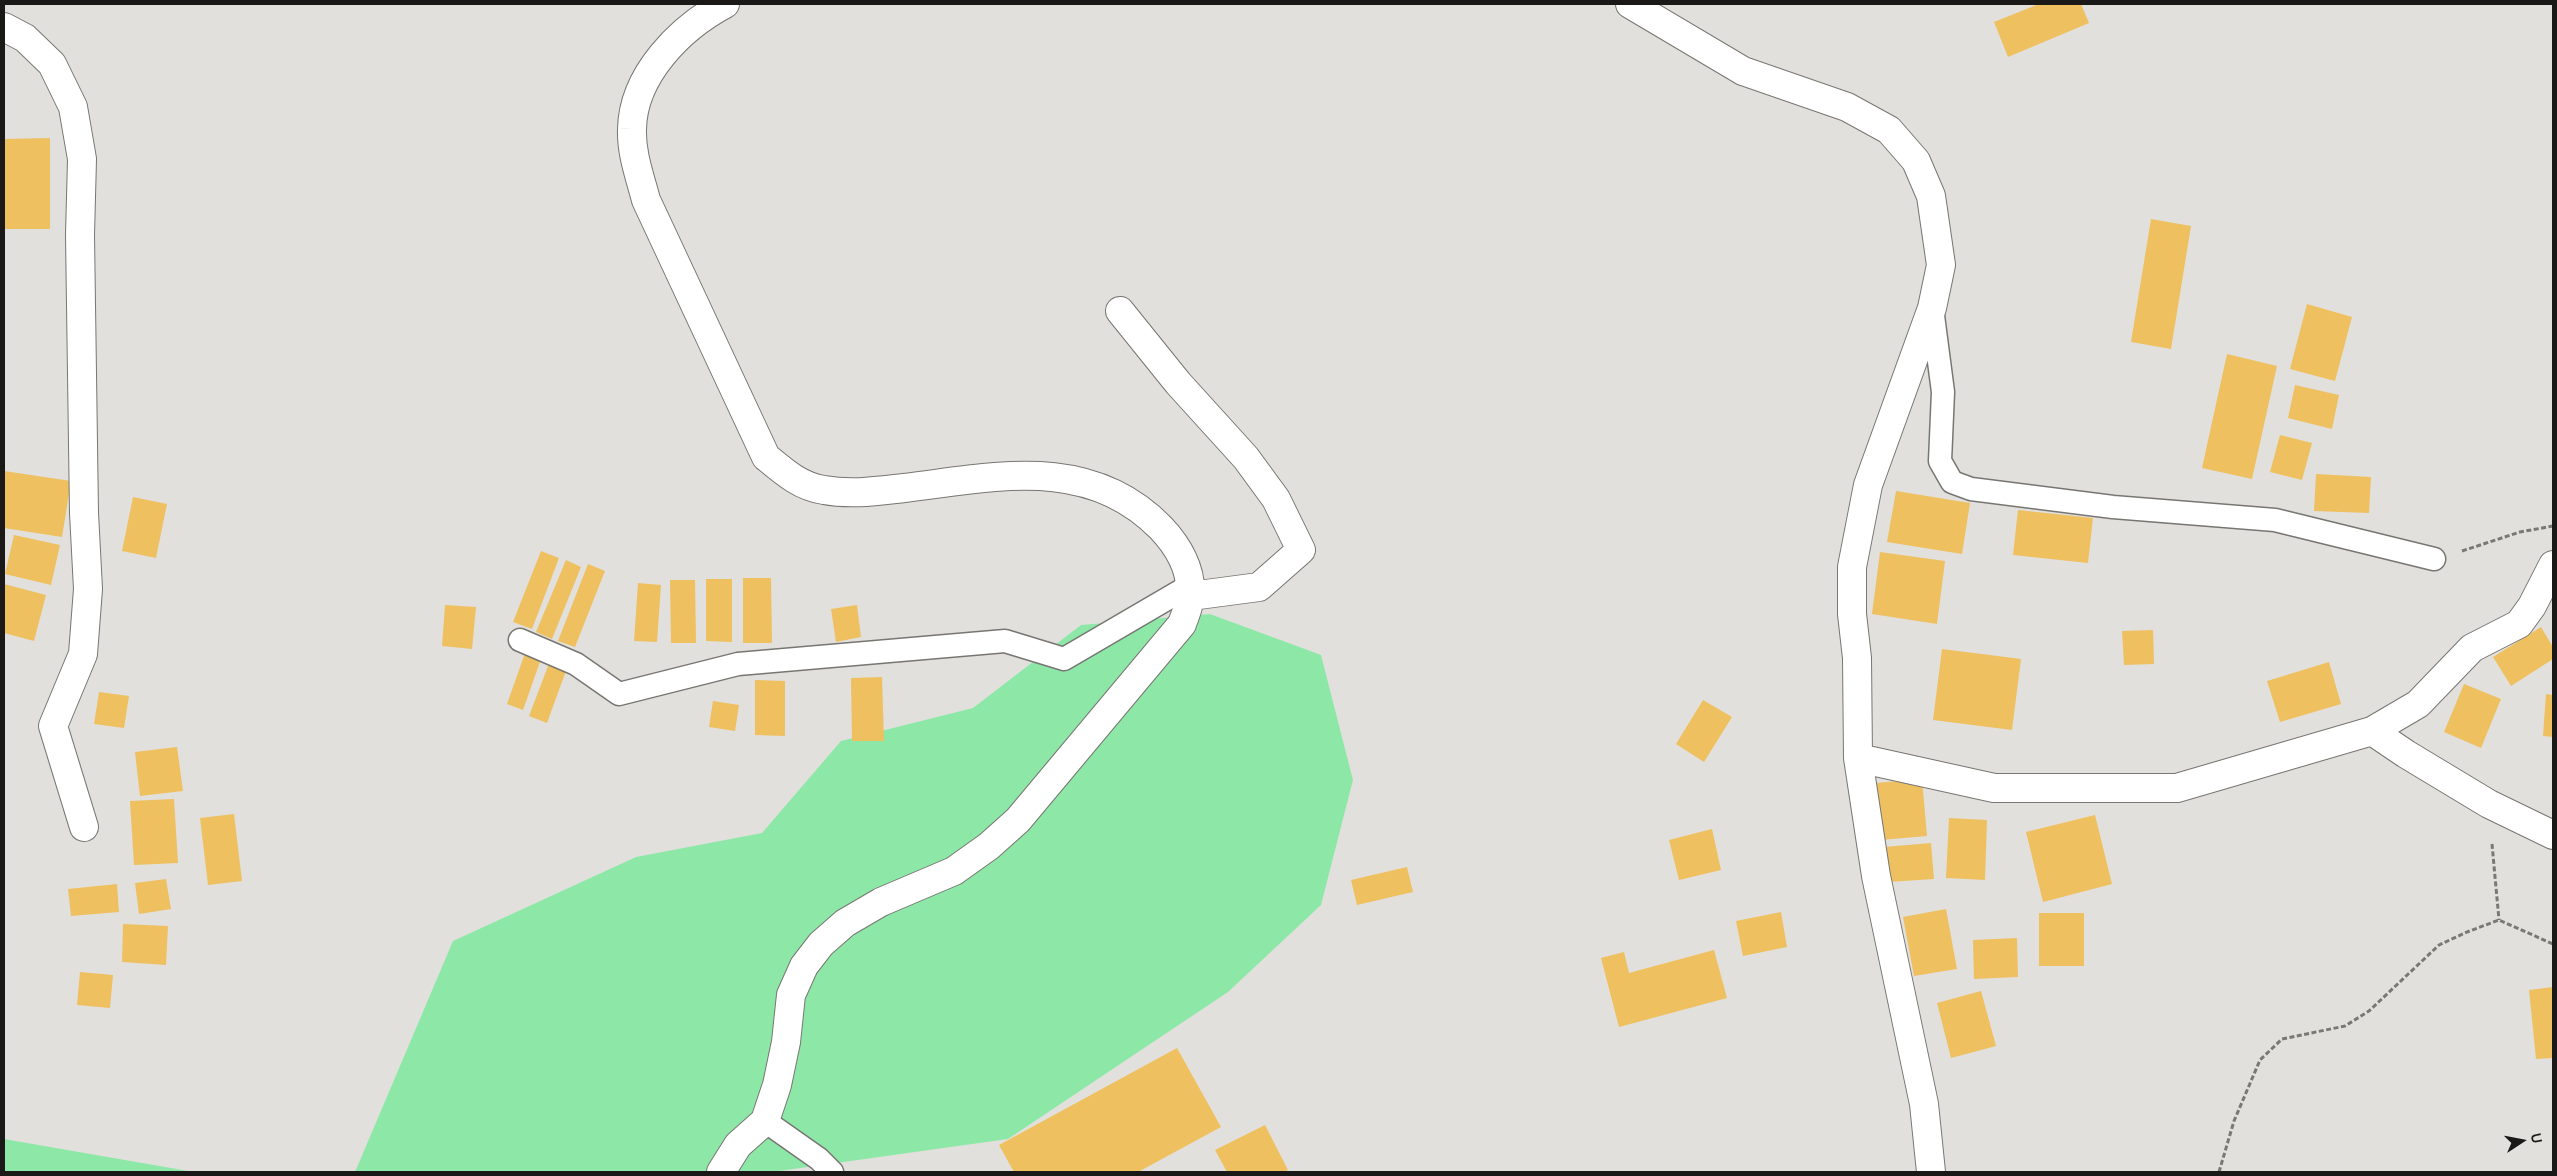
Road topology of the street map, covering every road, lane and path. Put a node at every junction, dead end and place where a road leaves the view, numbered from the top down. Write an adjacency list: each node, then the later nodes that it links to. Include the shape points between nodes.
1 (724, 4): 9 (street, via 709,12 680,37 651,69 636,98 632,129 635,163 646,200 766,457 792,479 822,490 857,493 1014,475 1063,478 1108,489 1144,511 1174,542 1188,573)
2 (1630, 4): 4 (street, via 1743,71 1847,107 1889,130 1916,161 1931,196 1941,265)
3 (4, 27): 14 (street, via 25,38 52,64 72,108 82,159 80,236 88,589 83,654 53,726)
4 (1932, 308): 7 (lane, via 1943,392 1940,462 1952,482 1971,489 2113,507 2275,520); 12 (street, via 1868,485 1852,567)
5 (1120, 311): 9 (street, via 1178,383 1246,458 1276,499 1301,550 1259,587)
6 (2553, 526): 7 (path, via 2520,532)
7 (2434, 559)
8 (2553, 565): 11 (street, via 2519,624 2472,648 2418,704)
9 (1190, 591): 10 (lane, via 1064,659 1005,641 738,664 620,694 576,664); 18 (street, via 1182,624 1018,820 954,871 881,902 845,923 821,944 804,966 791,995 786,1042)
10 (520, 640)
11 (2372, 731): 12 (street, via 2177,788 1994,788); 13 (street)
12 (1858, 758): 21 (street, via 1876,876 1924,1104)
13 (2489, 804): 15 (street); 16 (path)
14 (84, 827)
15 (2553, 835)
16 (2499, 920): 17 (path); 22 (path, via 2439,945 2369,1011 2345,1026 2282,1039 2260,1060 2234,1121)
17 (2553, 944)
18 (765, 1121): 19 (street, via 738,1145); 20 (lane)
19 (721, 1172)
20 (832, 1172)
21 (1931, 1172)
22 (2219, 1172)

